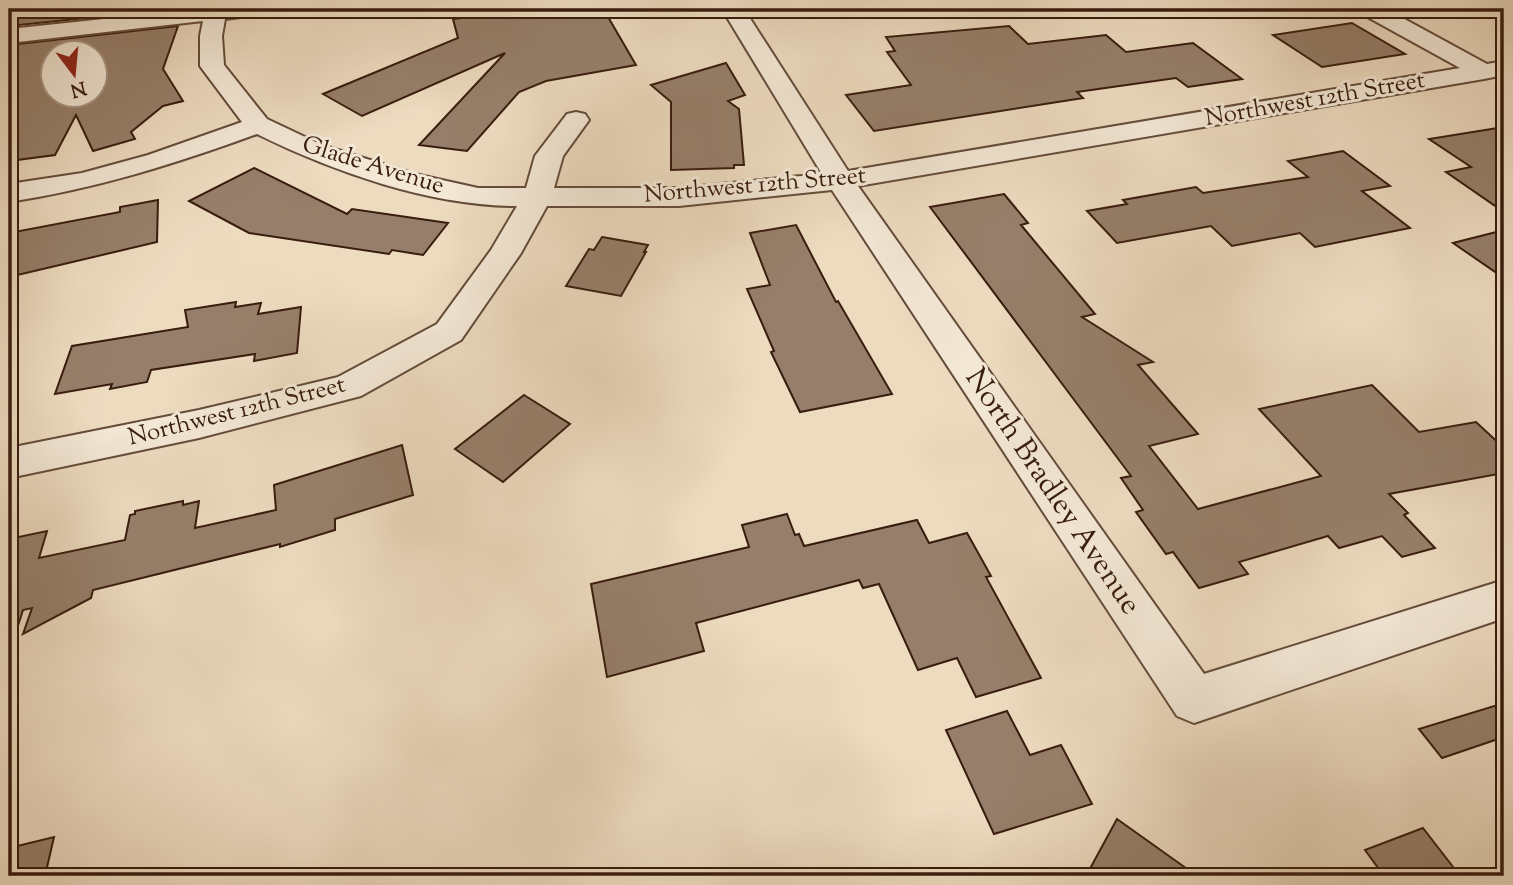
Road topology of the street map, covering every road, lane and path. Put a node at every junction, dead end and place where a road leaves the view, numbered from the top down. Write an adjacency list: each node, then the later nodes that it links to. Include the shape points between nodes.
1 (256, 9): 4 (street)
2 (733, 9): 9 (street, North Bradley Avenue)
3 (1370, 9): 6 (street)
4 (216, 11): 5 (street); 8 (street, Glade Avenue, via 212,66)
5 (9, 36)
6 (1494, 70): 9 (street, Northwest 12th Street)
7 (576, 120): 11 (street, via 549,156)
8 (258, 125): 10 (street, via 96,178); 11 (street, Glade Avenue, via 312,151 408,181 478,197)
9 (840, 181): 11 (street, Northwest 12th Street, via 679,197); 13 (street, North Bradley Avenue, via 1194,700)
10 (9, 193)
11 (538, 195): 12 (street, Northwest 12th Street, via 505,253 449,332 348,387 199,425)
12 (9, 463)
13 (1504, 599)

